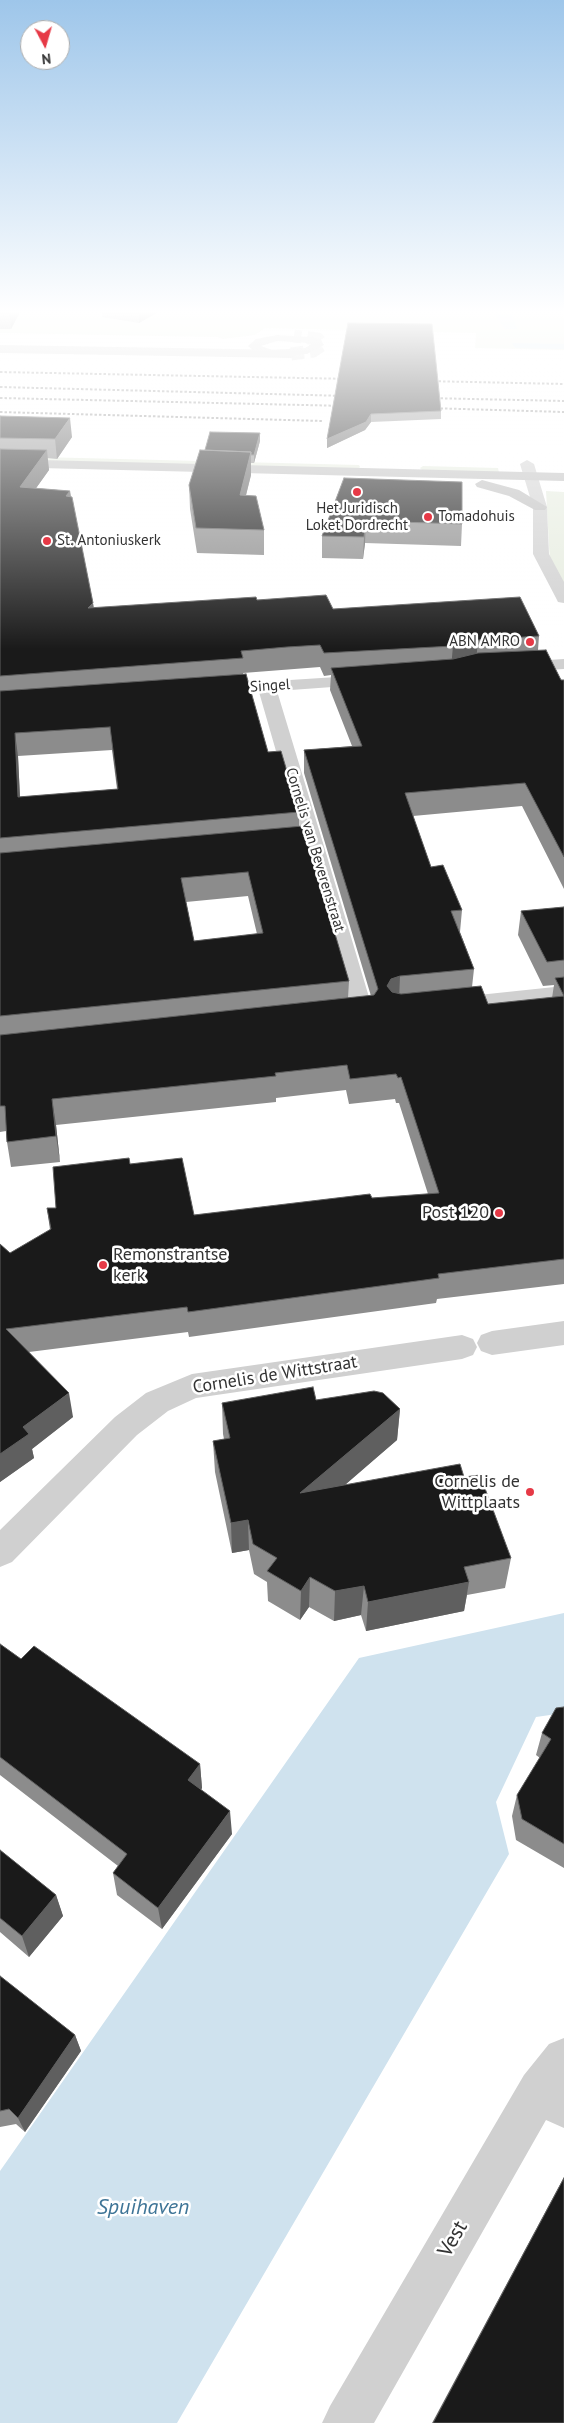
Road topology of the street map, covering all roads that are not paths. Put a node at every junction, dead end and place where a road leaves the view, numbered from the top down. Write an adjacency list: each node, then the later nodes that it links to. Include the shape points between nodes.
1 (0, 452): 4 (main road)
2 (0, 463): 5 (main road)
3 (564, 465): 4 (main road)
4 (528, 470): 5 (main road); 6 (main road); 7 (street)
5 (424, 474): 7 (main road, via 493,486)
6 (564, 477)
7 (540, 507): 8 (street, via 541,554)
8 (564, 598)
9 (564, 664): 11 (street, via 498,674)
10 (388, 679): 12 (street, Singel)
11 (564, 680)
12 (266, 686): 13 (street, Singel); 14 (street, Cornelis van Beverenstraat)
13 (197, 692)
14 (314, 843): 15 (street); 18 (street, Cornelis van Beverenstraat)
15 (255, 848)
16 (564, 993): 17 (street)
17 (428, 1007)
18 (353, 1015)
19 (564, 1333): 20 (street)
20 (492, 1343)
21 (462, 1347): 22 (street, Cornelis de Wittstraat, via 192,1386 157,1402 126,1426)
22 (0, 1552)
23 (556, 2085): 24 (street, Vest)
24 (346, 2423)

